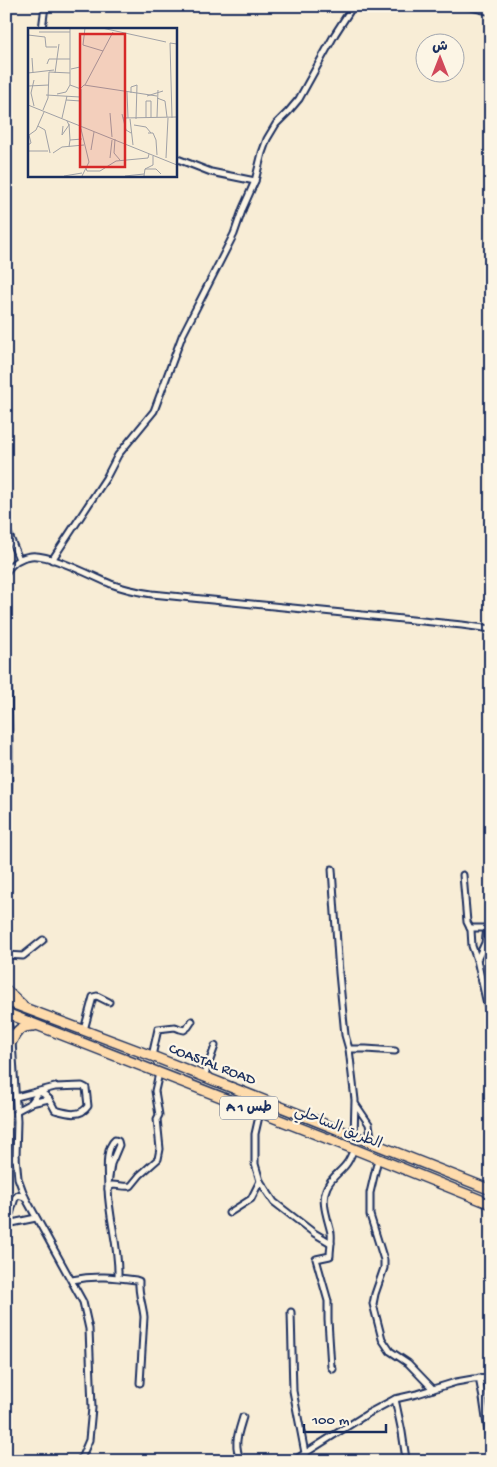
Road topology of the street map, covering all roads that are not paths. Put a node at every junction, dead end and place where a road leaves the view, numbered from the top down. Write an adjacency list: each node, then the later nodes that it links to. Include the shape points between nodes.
1 (45, 6): 5 (street)
2 (353, 6): 7 (street, via 296,103 272,130)
3 (467, 6): 4 (street)
4 (491, 12)
5 (42, 28)
6 (176, 158): 7 (street, via 211,172)
7 (255, 181): 10 (street, via 231,243 182,336 154,411 118,455)
8 (6, 528): 9 (street)
9 (19, 559): 10 (street, via 37,556); 11 (street)
10 (52, 560): 13 (street, via 113,584 152,594)
11 (6, 572)
12 (6, 627): 14 (street)
13 (491, 630)
14 (7, 689): 15 (street)
15 (8, 741): 17 (street)
16 (332, 869): 35 (street)
17 (6, 875)
18 (463, 875): 19 (street)
19 (470, 928): 20 (street); 23 (street)
20 (489, 928): 23 (street)
21 (43, 940): 22 (street, via 23,956)
22 (6, 954)
23 (477, 960): 30 (street)
24 (6, 990): 27 (highway)
25 (6, 1001): 27 (highway, COASTAL ROAD / A 1 طس)
26 (109, 1002): 32 (street, via 93,997)
27 (26, 1008): 32 (highway, COASTAL ROAD / A 1 طس)
28 (6, 1013): 31 (highway, الطريق الساحلي / A 1 طس); 33 (street)
29 (192, 1020): 37 (street, via 184,1030 175,1027 158,1029)
30 (491, 1022)
31 (36, 1026): 33 (highway, via 27,1026); 38 (highway, الطريق الساحلي / A 1 طس)
32 (84, 1031): 37 (highway, COASTAL ROAD / A 1 طس)
33 (8, 1037): 41 (street)
34 (215, 1046): 39 (street)
35 (349, 1049): 36 (street); 44 (street)
36 (396, 1051)
37 (152, 1056): 39 (highway, COASTAL ROAD / A 1 طس)
38 (159, 1073): 46 (highway, الطريق الساحلي / A 1 طس); 54 (street, via 154,1090 159,1115 158,1159 131,1186)
39 (204, 1077): 47 (highway, COASTAL ROAD / A 1 طس)
40 (39, 1092): 41 (street); 42 (street); 42 (street, via 55,1087 82,1086 86,1088 88,1106 83,1112 66,1113 55,1110); 43 (street)
41 (16, 1096): 45 (street)
42 (49, 1099): 43 (street)
43 (31, 1103): 45 (street)
44 (356, 1105): 47 (street); 48 (street, via 369,1124)
45 (16, 1111): 50 (street)
46 (260, 1112): 49 (highway, الطريق الساحلي / A 1 طس); 53 (street, via 255,1134 255,1164)
47 (354, 1136): 48 (highway, COASTAL ROAD / A 1 طس)
48 (372, 1143): 55 (highway, COASTAL ROAD / A 1 طس)
49 (354, 1149): 51 (highway, الطريق الساحلي / A 1 طس); 63 (street, via 326,1190)
50 (16, 1157): 52 (street); 56 (street, via 18,1178)
51 (378, 1159): 57 (highway, الطريق الساحلي / A 1 طس); 71 (street, via 370,1193 370,1215 384,1268 373,1304 382,1339 390,1351 408,1363)
52 (6, 1160)
53 (260, 1181): 60 (street, via 251,1199); 63 (street, via 274,1202)
54 (108, 1186): 54 (street, via 107,1154 115,1140 118,1145); 64 (street)
55 (491, 1190)
56 (25, 1197): 58 (street, via 18,1195); 61 (street)
57 (491, 1204)
58 (12, 1208): 59 (street); 62 (street)
59 (6, 1210)
60 (229, 1213)
61 (36, 1218): 62 (street); 65 (street)
62 (7, 1224)
63 (331, 1243): 67 (street, via 330,1256 316,1259 328,1301)
64 (118, 1276): 65 (street); 70 (street, via 138,1281 140,1303 144,1309)
65 (72, 1280): 77 (street, via 83,1302 89,1329 92,1408 89,1440)
66 (291, 1312): 75 (street, via 293,1391)
67 (333, 1369)
68 (479, 1378): 69 (street); 71 (street); 74 (street)
69 (491, 1378)
70 (140, 1383)
71 (432, 1389): 72 (street)
72 (395, 1399): 75 (street); 76 (street)
73 (243, 1417): 78 (street, via 236,1438 236,1452)
74 (489, 1439)
75 (305, 1452): 79 (street)
76 (406, 1459)
77 (80, 1461)
78 (241, 1461)
79 (293, 1461)

